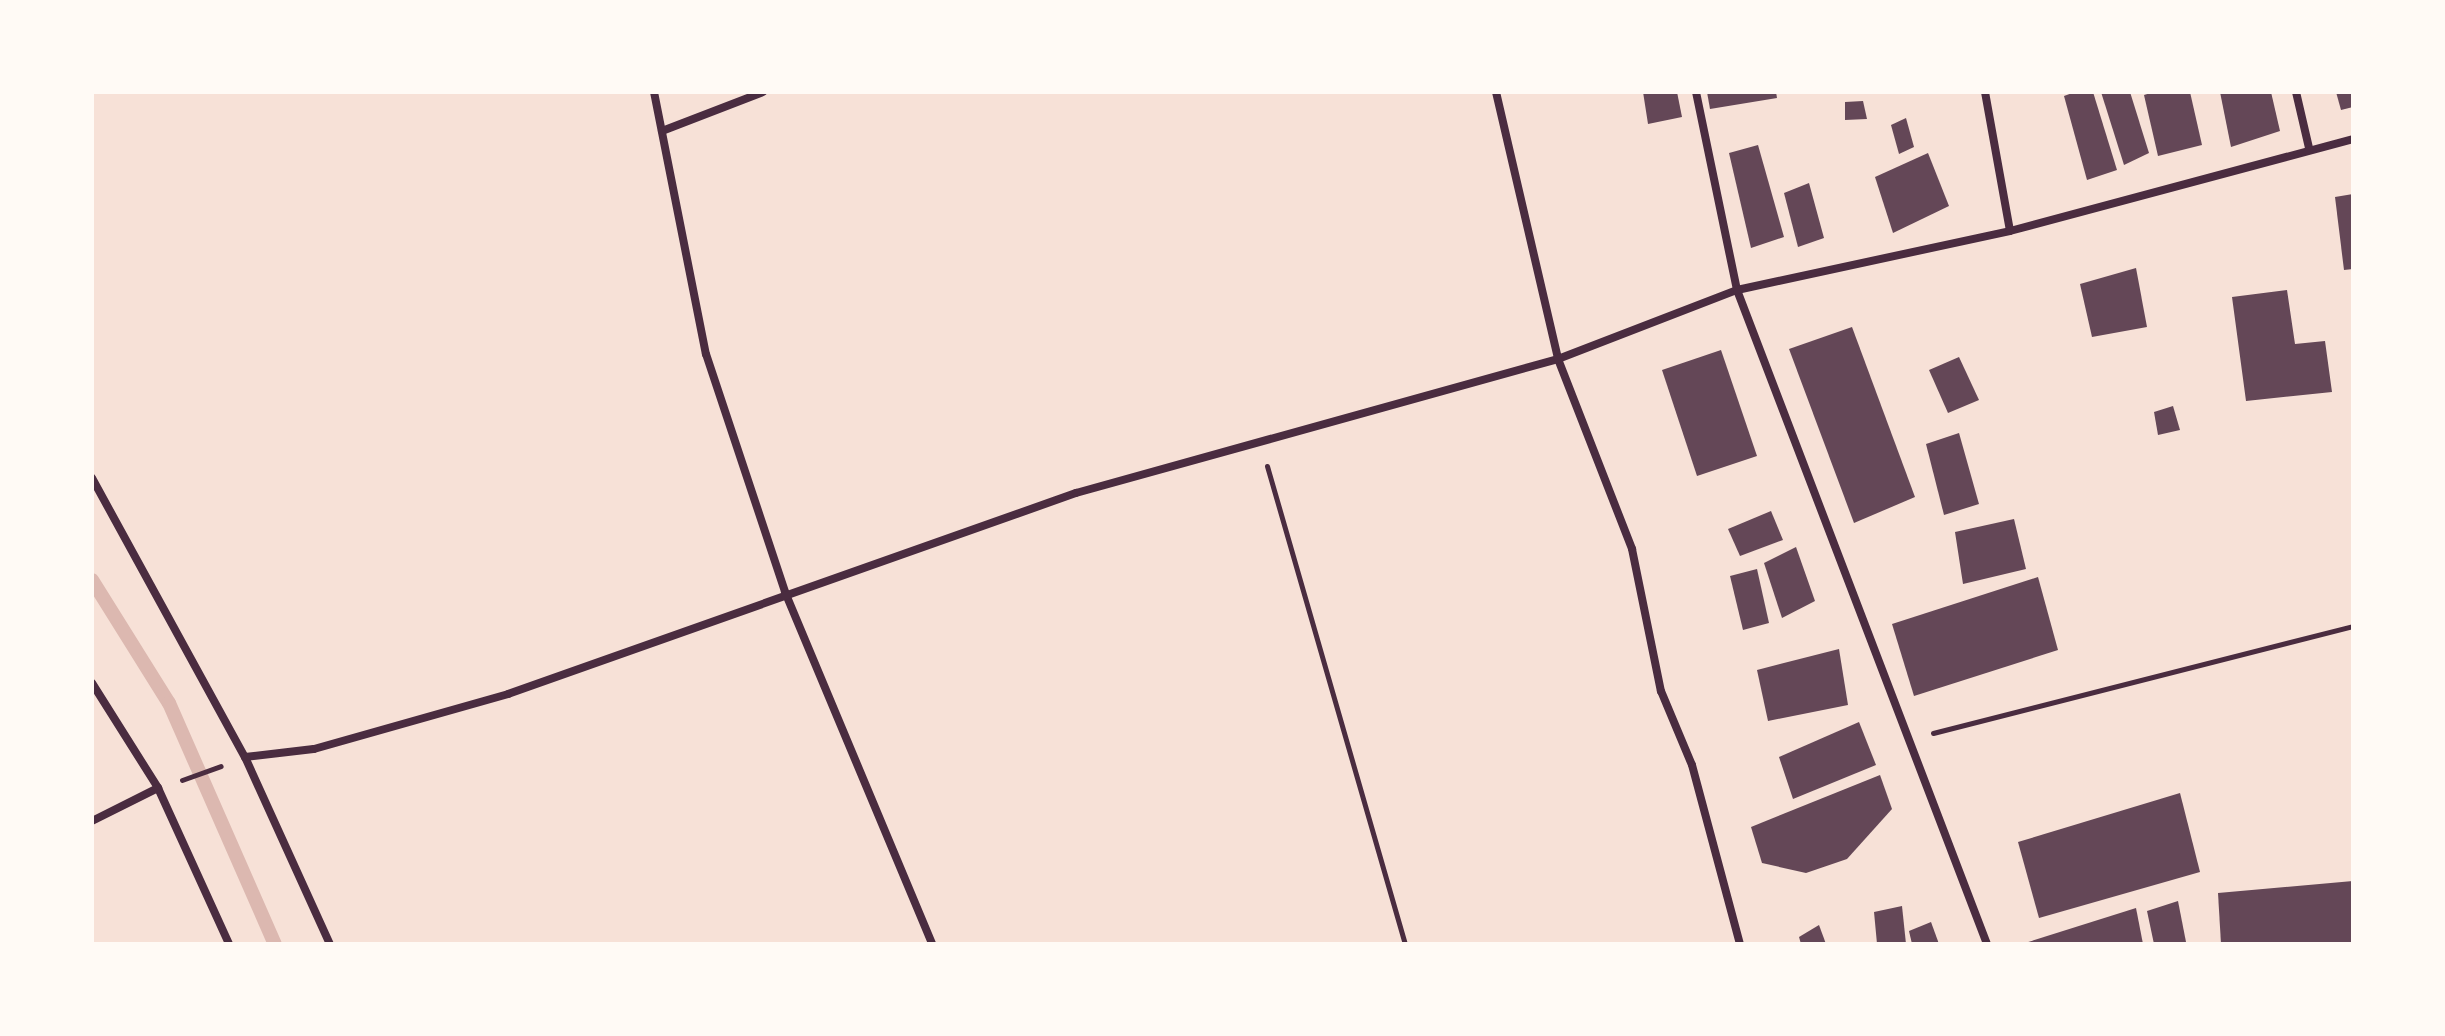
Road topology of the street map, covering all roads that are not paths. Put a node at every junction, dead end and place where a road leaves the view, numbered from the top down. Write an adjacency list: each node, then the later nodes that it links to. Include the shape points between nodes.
1 (654, 92): 7 (street)
2 (763, 92): 7 (street)
3 (1496, 92): 12 (street)
4 (1696, 92): 11 (street)
5 (1985, 92): 10 (street)
6 (2296, 92): 9 (street)
7 (662, 131): 14 (street, via 706,354)
8 (2353, 139): 9 (street)
9 (2309, 148): 10 (street)
10 (2010, 231): 11 (street)
11 (1737, 290): 12 (street); 23 (street)
12 (1558, 359): 14 (street, via 1076,493); 22 (street, via 1632,549 1661,691 1692,765)
13 (92, 478): 16 (street)
14 (785, 592): 16 (street, via 508,694 314,749); 21 (street)
15 (92, 683): 17 (street)
16 (245, 757): 20 (street)
17 (158, 788): 18 (street); 19 (street)
18 (92, 821)
19 (229, 944)
20 (330, 944)
21 (932, 944)
22 (1740, 944)
23 (1987, 944)

